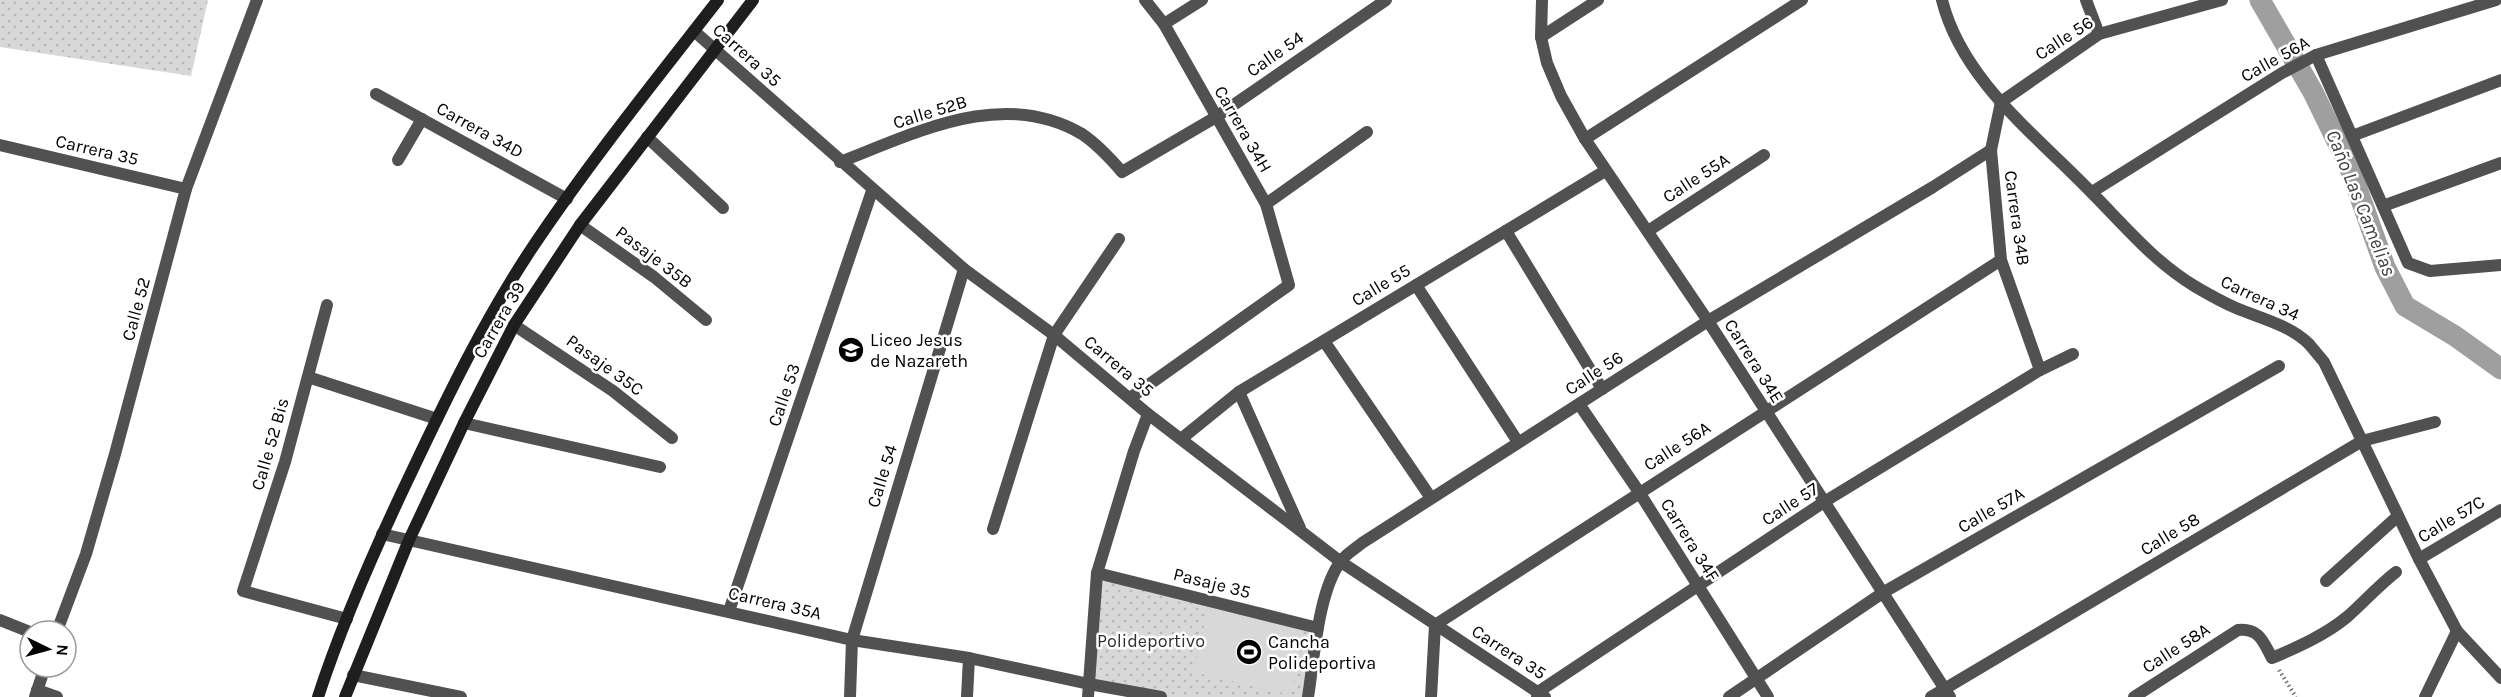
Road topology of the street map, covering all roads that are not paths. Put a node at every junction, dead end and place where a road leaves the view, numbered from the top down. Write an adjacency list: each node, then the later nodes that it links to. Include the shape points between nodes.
1 (257, 0): 37 (street, Calle 52)
2 (718, 0): 15 (main road, Carrera 39)
3 (753, 0): 18 (main road, Carrera 39)
4 (1145, 0): 14 (street, Carrera 34H)
5 (1202, 0): 14 (street)
6 (1386, 0): 23 (street, Calle 54)
7 (1542, 0): 17 (street)
8 (1598, 0): 17 (street)
9 (1802, 0): 28 (street)
10 (1942, 0): 22 (street, Carrera 34, via 1962,50)
11 (2086, 0): 16 (street)
12 (2222, 0): 16 (street, Calle 56)
13 (2496, 0): 19 (street, Calle 56A)
14 (1164, 24): 23 (street, Carrera 34H)
15 (694, 31): 18 (street, Carrera 35); 40 (main road, Carrera 39)
16 (2099, 34): 22 (street, Calle 56)
17 (1541, 37): 28 (street, Carrera 34E, via 1561,96)
18 (714, 51): 27 (main road, Carrera 39); 33 (street, Carrera 35)
19 (2311, 58): 26 (street); 39 (street, Calle 56A)
20 (2501, 80): 26 (street)
21 (376, 94): 24 (street, Carrera 34D)
22 (2001, 102): 30 (street, Carrera 34B); 39 (street, Carrera 34)
23 (1216, 117): 36 (street, Calle 54); 41 (street, Carrera 34H)
24 (422, 119): 32 (street); 40 (street, Carrera 34D)
25 (1367, 132): 41 (street)
26 (2352, 136): 42 (street)
27 (646, 137): 43 (street); 44 (main road, Carrera 39)
28 (1585, 139): 35 (street, Carrera 34E)
29 (0, 145): 37 (street, Carrera 35)
30 (1991, 150): 48 (street, Carrera 34B); 54 (street, Calle 56)
31 (1764, 155): 46 (street, Calle 55A)
32 (398, 160)
33 (840, 162): 36 (street, Calle 52B, via 939,124 1001,113 1060,123 1083,135); 38 (street, Carrera 35)
34 (2501, 163): 42 (street)
35 (1605, 171): 45 (street, Calle 55); 46 (street, Carrera 34E)
36 (1122, 172)
37 (186, 189): 94 (street, Calle 52, via 116,454)
38 (872, 190): 50 (street, Carrera 35); 92 (street, Calle 53)
39 (2092, 192): 73 (street, Carrera 34, via 2139,244 2166,267 2224,302 2286,328 2308,343 2324,362)
40 (567, 199): 68 (main road, Carrera 39, via 492,311)
41 (1266, 204): 64 (street, Carrera 34H, via 1289,285)
42 (2383, 206): 49 (street, via 2408,263 2430,271)
43 (723, 208)
44 (580, 225): 53 (street, Pasaje 35B, via 654,277); 55 (main road, Carrera 39)
45 (1506, 231): 51 (street, Calle 55); 62 (street)
46 (1648, 231): 54 (street, Carrera 34E)
47 (1119, 239): 56 (street)
48 (2001, 260): 60 (street, Carrera 34B); 66 (street, Calle 56A)
49 (2501, 266)
50 (964, 269): 56 (street, Carrera 35); 100 (street, Calle 54)
51 (1416, 285): 57 (street, Calle 55); 74 (street)
52 (327, 305): 61 (street, Calle 52 Bis)
53 (706, 320)
54 (1708, 321): 62 (street, Calle 56); 66 (street, Carrera 34E)
55 (514, 325): 70 (main road, Carrera 39); 71 (street, Pasaje 35C, via 596,379)
56 (1054, 335): 64 (street, Carrera 35); 81 (street)
57 (1324, 341): 63 (street, Calle 55); 77 (street)
58 (2073, 354): 60 (street, Calle 57)
59 (2279, 366): 91 (street, Calle 57A)
60 (2040, 370): 78 (street, Calle 57)
61 (308, 376): 68 (street); 93 (street, Calle 52 Bis, via 243,591)
62 (1602, 389): 65 (street, Calle 56)
63 (1239, 392): 72 (street, Calle 55); 82 (street)
64 (1130, 398): 67 (street, Carrera 35)
65 (1579, 404): 74 (street, Calle 56); 76 (street, Carrera 34F)
66 (1764, 411): 76 (street, Calle 56A); 78 (street, Carrera 34E)
67 (1149, 414): 72 (street, Carrera 35); 88 (street)
68 (437, 419): 83 (main road, Carrera 39)
69 (2436, 422): 73 (street, Calle 58)
70 (464, 423): 75 (street); 84 (main road, Carrera 39)
71 (672, 438)
72 (1181, 439): 82 (street, Carrera 35)
73 (2362, 441): 80 (street, Carrera 34); 107 (street, Calle 58)
74 (1518, 442): 77 (street, Calle 56)
75 (660, 467)
76 (1639, 492): 90 (street, Carrera 34F); 96 (street, Calle 56A)
77 (1431, 498): 86 (street, Calle 56)
78 (1824, 502): 90 (street, Calle 57); 91 (street, Carrera 34E)
79 (2501, 510): 85 (street, Calle 57C)
80 (2398, 516): 85 (street, Carrera 34); 89 (street)
81 (993, 529)
82 (1301, 530): 86 (street, Carrera 35)
83 (382, 534): 84 (street, Carrera 35A); 93 (main road, Carrera 39)
84 (409, 540): 92 (street, Carrera 35A); 102 (main road, Carrera 39)
85 (2419, 559): 99 (street, Carrera 34)
86 (1341, 561): 96 (street, Carrera 35); 98 (street, Calle 56, via 1328,589)
87 (2396, 572): 122 (street, Calle 58A, via 2328,630 2272,658 2258,634 2249,629 2238,630)
88 (1097, 573): 98 (street, Pasaje 35); 106 (street)
89 (2325, 581)
90 (1697, 587): 103 (street, Carrera 34F); 109 (street, Calle 57)
91 (1884, 592): 103 (street, Calle 57A); 107 (street, Carrera 34E)
92 (729, 611): 100 (street, Carrera 35A)
93 (347, 618): 111 (main road, Carrera 39)
94 (62, 619)
95 (0, 620): 97 (street)
96 (1435, 625): 109 (street, Carrera 35); 118 (street)
97 (18, 627)
98 (1318, 628): 117 (street, Calle 56)
99 (2457, 631): 104 (street, Carrera 34); 123 (street)
100 (852, 640): 101 (street, Carrera 35A); 114 (street, Calle 54)
101 (969, 658): 106 (street, Carrera 35A); 115 (street)
102 (352, 675): 112 (main road, Carrera 39); 113 (street)
103 (1755, 677): 119 (street, Calle 57A); 120 (street, Carrera 34F)
104 (2501, 678)
105 (41, 679): 108 (street)
106 (1089, 691): 116 (street, Carrera 35A)
107 (1947, 693): 121 (street, Calle 58)
108 (36, 694): 110 (street)
109 (1540, 695)
110 (57, 697)
111 (318, 697)
112 (345, 697)
113 (461, 697)
114 (850, 697)
115 (967, 697)
116 (1161, 697)
117 (1308, 697)
118 (1431, 697)
119 (1729, 697)
120 (1768, 697)
121 (1931, 697)
122 (2134, 697)
123 (2425, 697)

